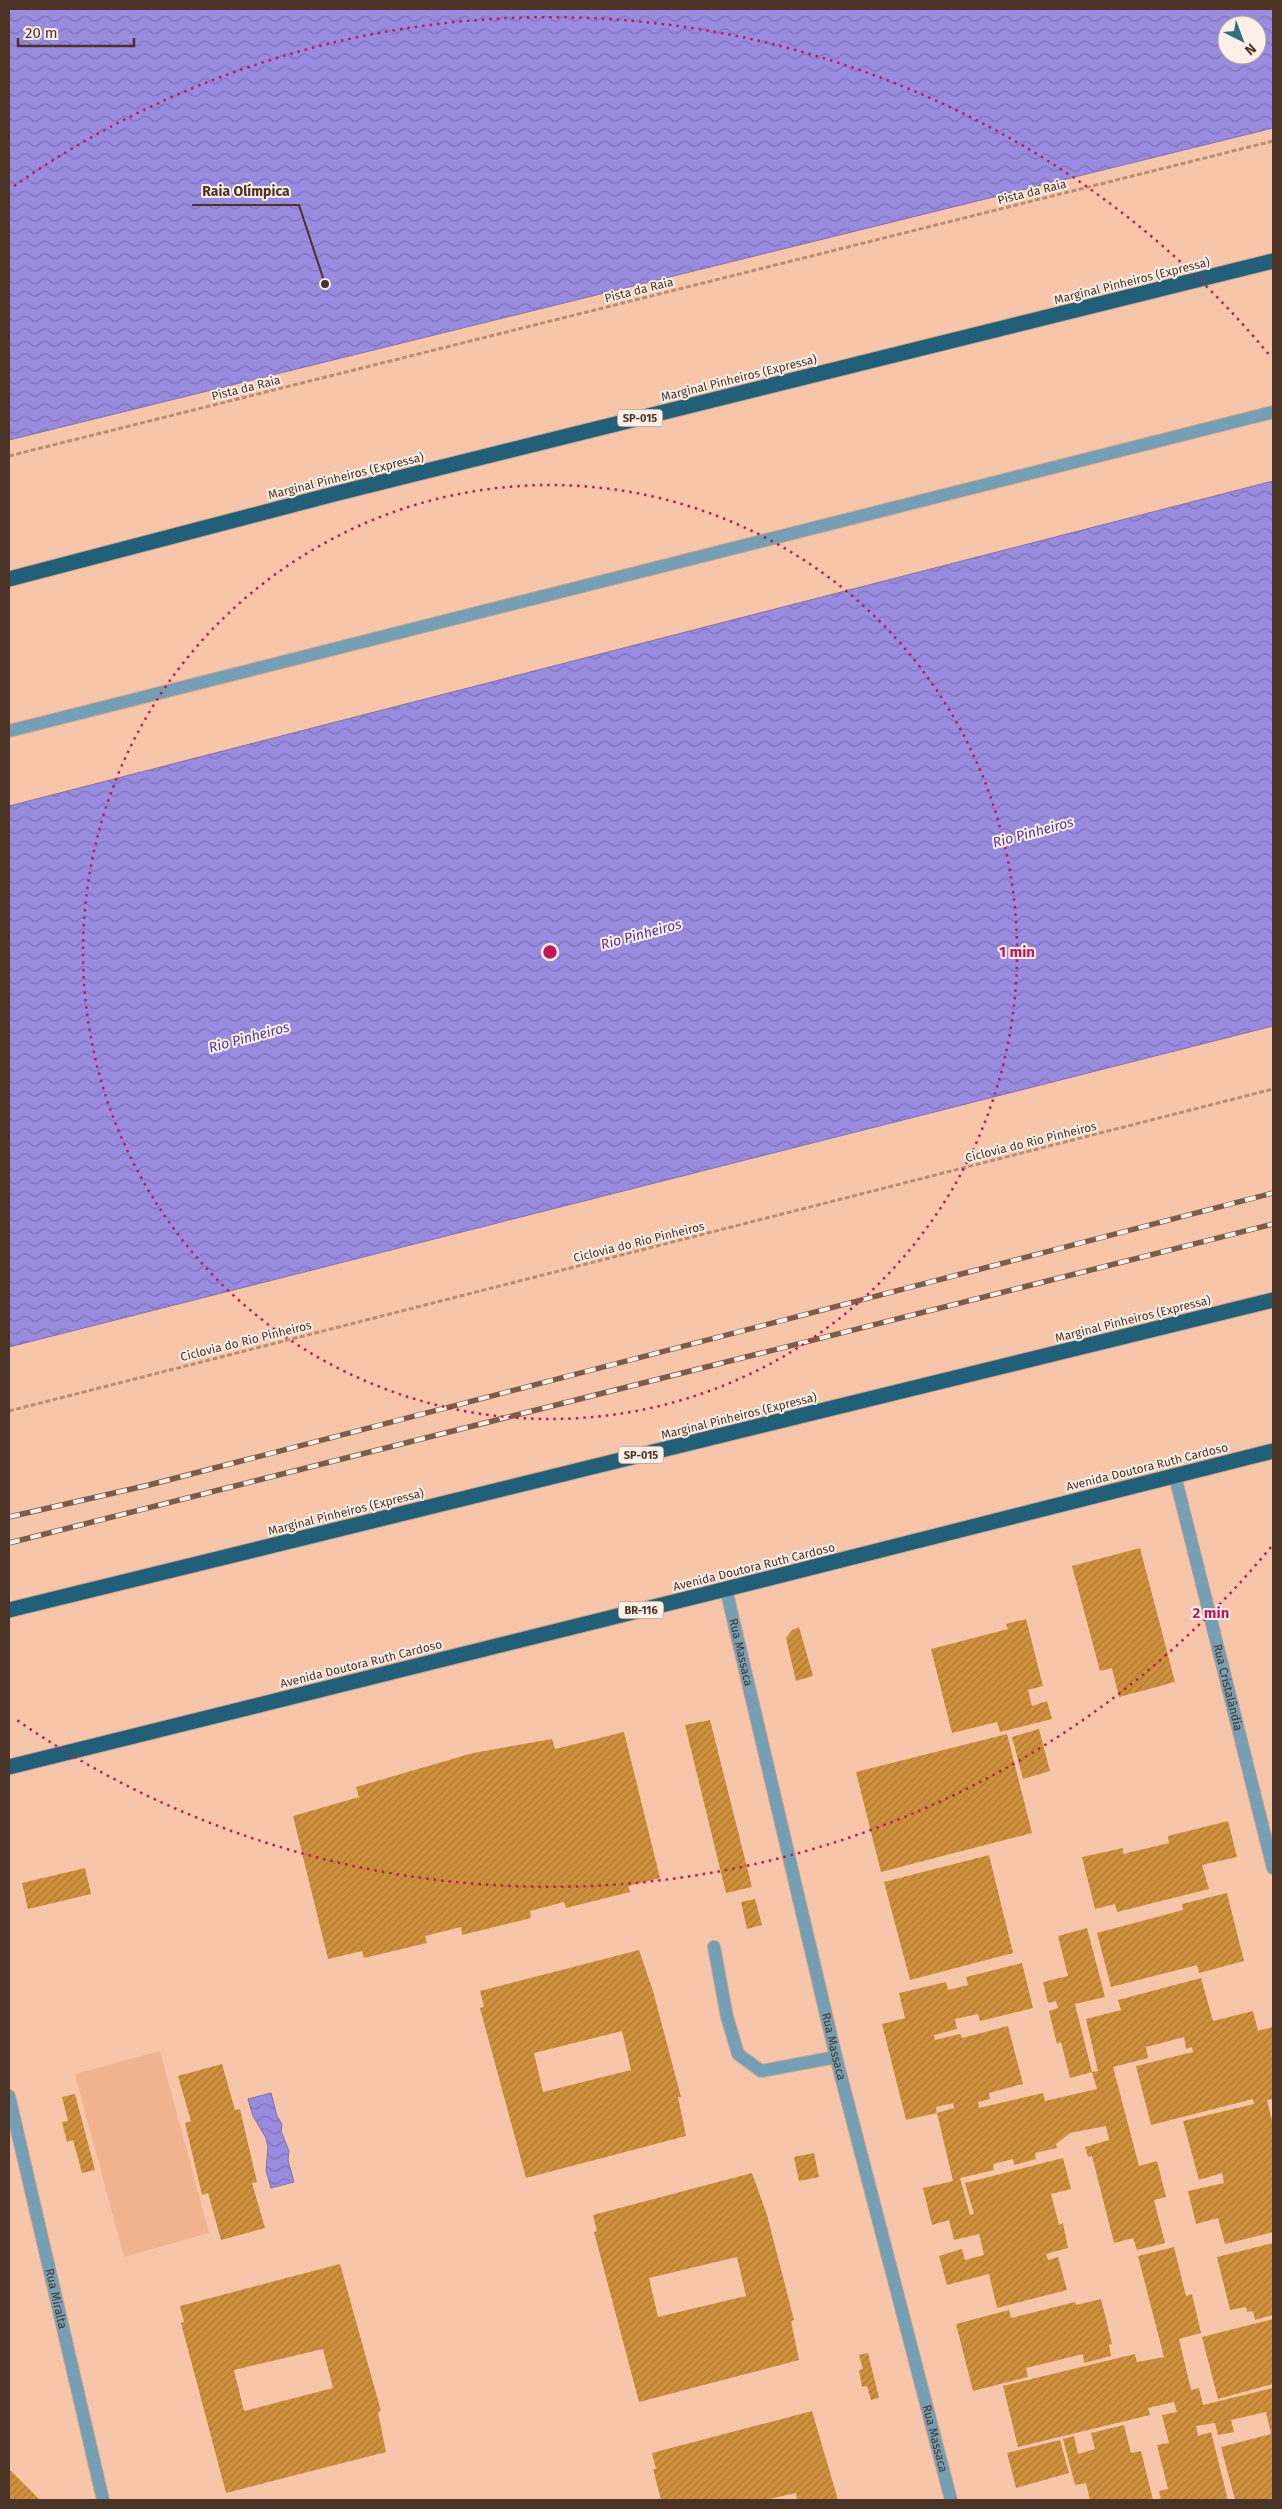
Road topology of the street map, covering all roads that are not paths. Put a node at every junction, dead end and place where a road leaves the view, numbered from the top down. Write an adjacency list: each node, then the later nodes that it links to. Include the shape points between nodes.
1 (1273, 261): 3 (highway, Marginal Pinheiros (Expressa) / SP-015, via 338,492)
2 (1273, 412): 4 (street)
3 (9, 579)
4 (9, 731)
5 (1273, 1300): 9 (highway, Marginal Pinheiros (Expressa) / SP-015)
6 (1273, 1451): 7 (highway, Avenida Doutora Ruth Cardoso / BR-116)
7 (1175, 1476): 8 (highway, Avenida Doutora Ruth Cardoso / BR-116); 11 (street, Rua Cristalândia)
8 (726, 1590): 10 (highway, Avenida Doutora Ruth Cardoso / BR-116); 13 (street, Rua Massaca)
9 (9, 1610)
10 (9, 1767)
11 (1273, 1868)
12 (714, 1947): 13 (street, via 727,2017 738,2054 761,2071)
13 (836, 2057): 16 (street, Rua Massaca)
14 (9, 2096): 15 (street, Rua Miralta)
15 (103, 2500)
16 (950, 2500)

